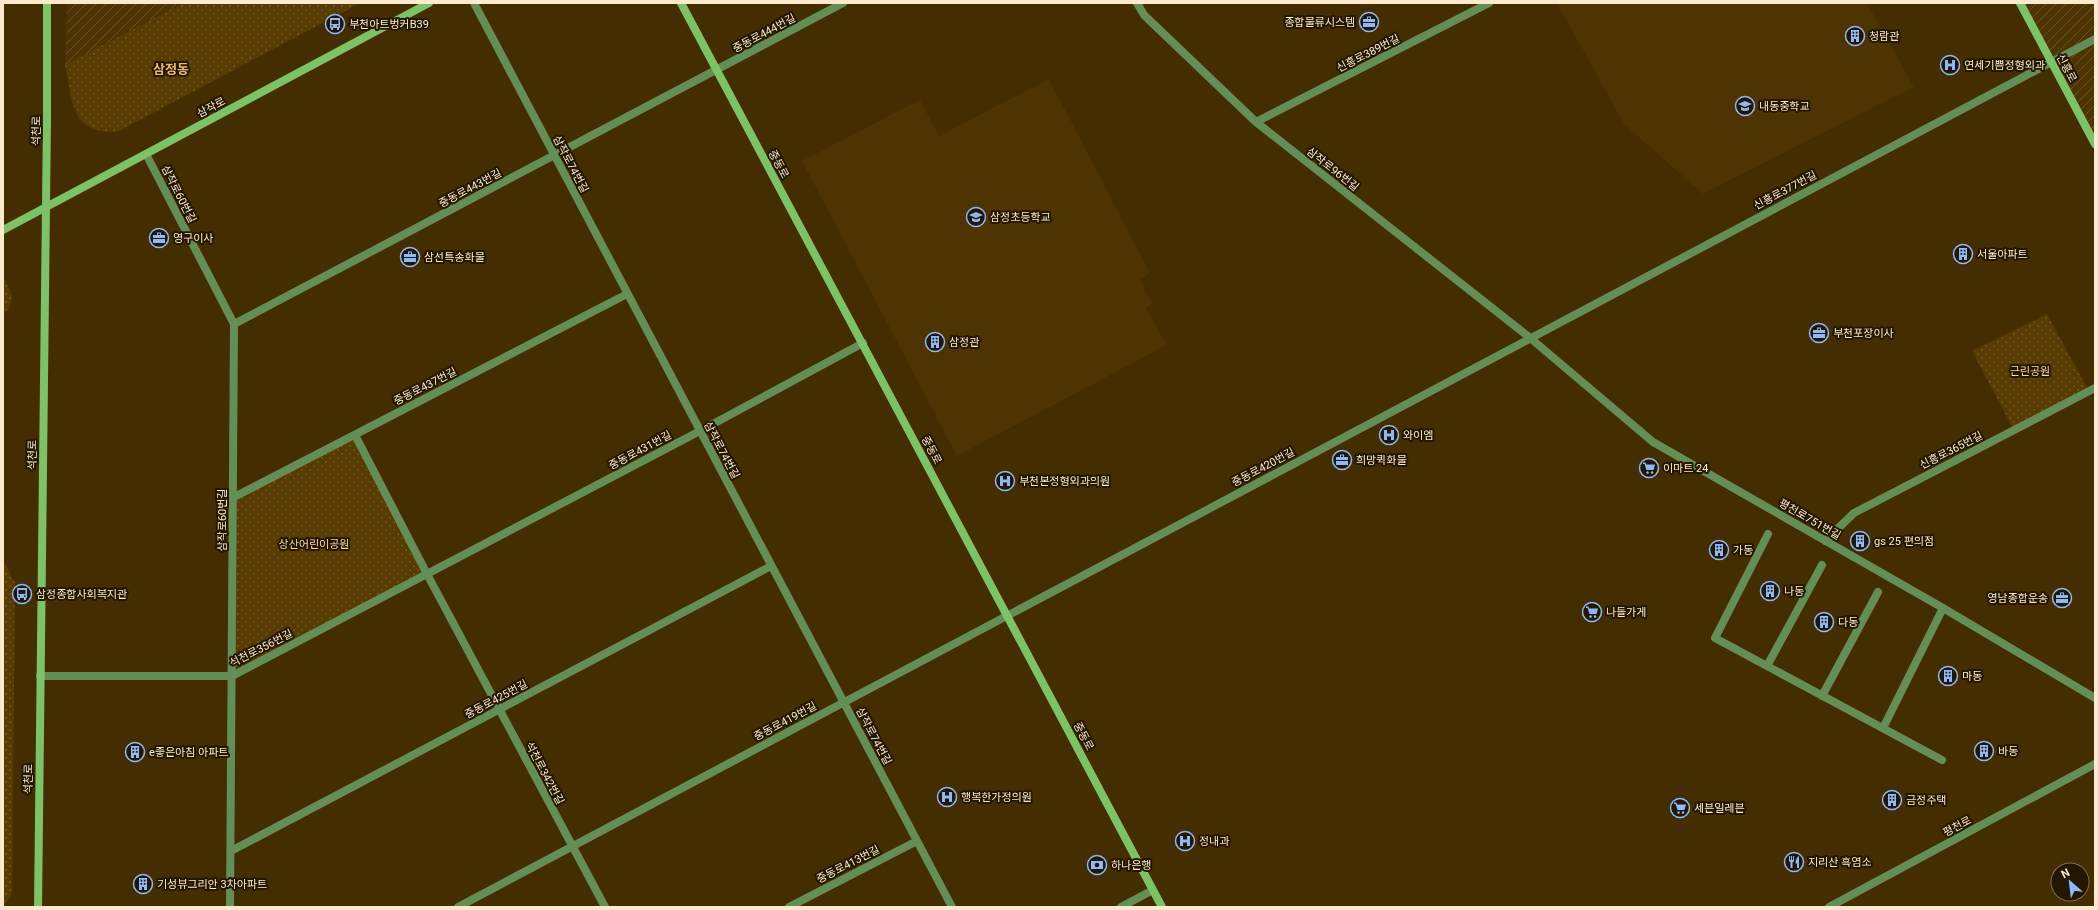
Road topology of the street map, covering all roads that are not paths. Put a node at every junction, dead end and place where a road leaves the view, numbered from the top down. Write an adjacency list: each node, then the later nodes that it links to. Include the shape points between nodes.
1 (47, 3): 16 (street, 석천로)
2 (429, 3): 14 (street, 삼작로)
3 (474, 3): 15 (street, 삼작로74번길)
4 (681, 3): 11 (street, 중동로)
5 (843, 3): 11 (street, 중동로444번길)
6 (1137, 3): 12 (street, 삼작로96번길, via 1144,15)
7 (1489, 3): 12 (street, 신흥로389번길)
8 (2020, 3): 10 (street, 신흥로)
9 (2095, 39): 10 (street, 신흥로377번길)
10 (2051, 62): 13 (street, 신흥로); 20 (street, 신흥로377번길)
11 (717, 70): 15 (street, 중동로443번길); 21 (street, 중동로)
12 (1256, 122): 20 (street, 삼작로96번길)
13 (2095, 144)
14 (146, 154): 16 (street, 삼작로); 19 (street, 삼작로60번길)
15 (554, 156): 18 (street, 삼작로74번길); 19 (street, 중동로443번길)
16 (46, 207): 17 (street, 삼작로); 35 (street, 석천로)
17 (3, 230)
18 (627, 294): 23 (street, 삼작로74번길); 24 (street, 중동로437번길)
19 (234, 324): 25 (street, 삼작로60번길)
20 (1529, 337): 27 (street, 평천로751번길, via 1652,442); 33 (street, 중동로420번길)
21 (863, 343): 23 (street, 중동로431번길); 33 (street, 중동로)
22 (2095, 388): 27 (street, 신흥로365번길, via 1854,513)
23 (700, 431): 29 (street, 삼작로74번길); 30 (street, 중동로431번길)
24 (355, 434): 25 (street, 중동로437번길); 30 (street)
25 (234, 497): 36 (street, 삼작로60번길)
26 (1768, 534): 34 (street, via 1715,638)
27 (1825, 541): 32 (street, 평천로751번길)
28 (1822, 565): 34 (street)
29 (771, 566): 39 (street, 삼작로74번길); 40 (street, 중동로425번길)
30 (427, 574): 36 (street, 석천로356번길); 40 (street)
31 (1878, 592): 37 (street)
32 (1943, 608): 38 (street, 평천로751번길); 41 (street)
33 (1008, 616): 39 (street, 중동로419번길); 47 (street, 중동로)
34 (1767, 666): 37 (street)
35 (40, 676): 36 (street, 석천로356번길); 48 (street, 석천로)
36 (232, 676): 46 (street, 삼작로60번길)
37 (1822, 696): 41 (street)
38 (2095, 698)
39 (844, 703): 44 (street, 삼작로74번길); 45 (street, 중동로419번길)
40 (499, 709): 45 (street, 석천로342번길); 46 (street, 중동로425번길)
41 (1883, 728): 42 (street)
42 (1942, 760)
43 (2095, 764): 56 (street, 평천로)
44 (917, 841): 52 (street, 중동로413번길); 53 (street, 삼작로74번길)
45 (572, 846): 50 (street); 51 (street, 석천로342번길)
46 (231, 851): 49 (street, 삼작로60번길)
47 (1153, 890): 54 (street); 55 (street, 중동로)
48 (38, 907)
49 (230, 907)
50 (458, 907)
51 (604, 907)
52 (789, 907)
53 (952, 907)
54 (1121, 907)
55 (1162, 907)
56 (1829, 907)

